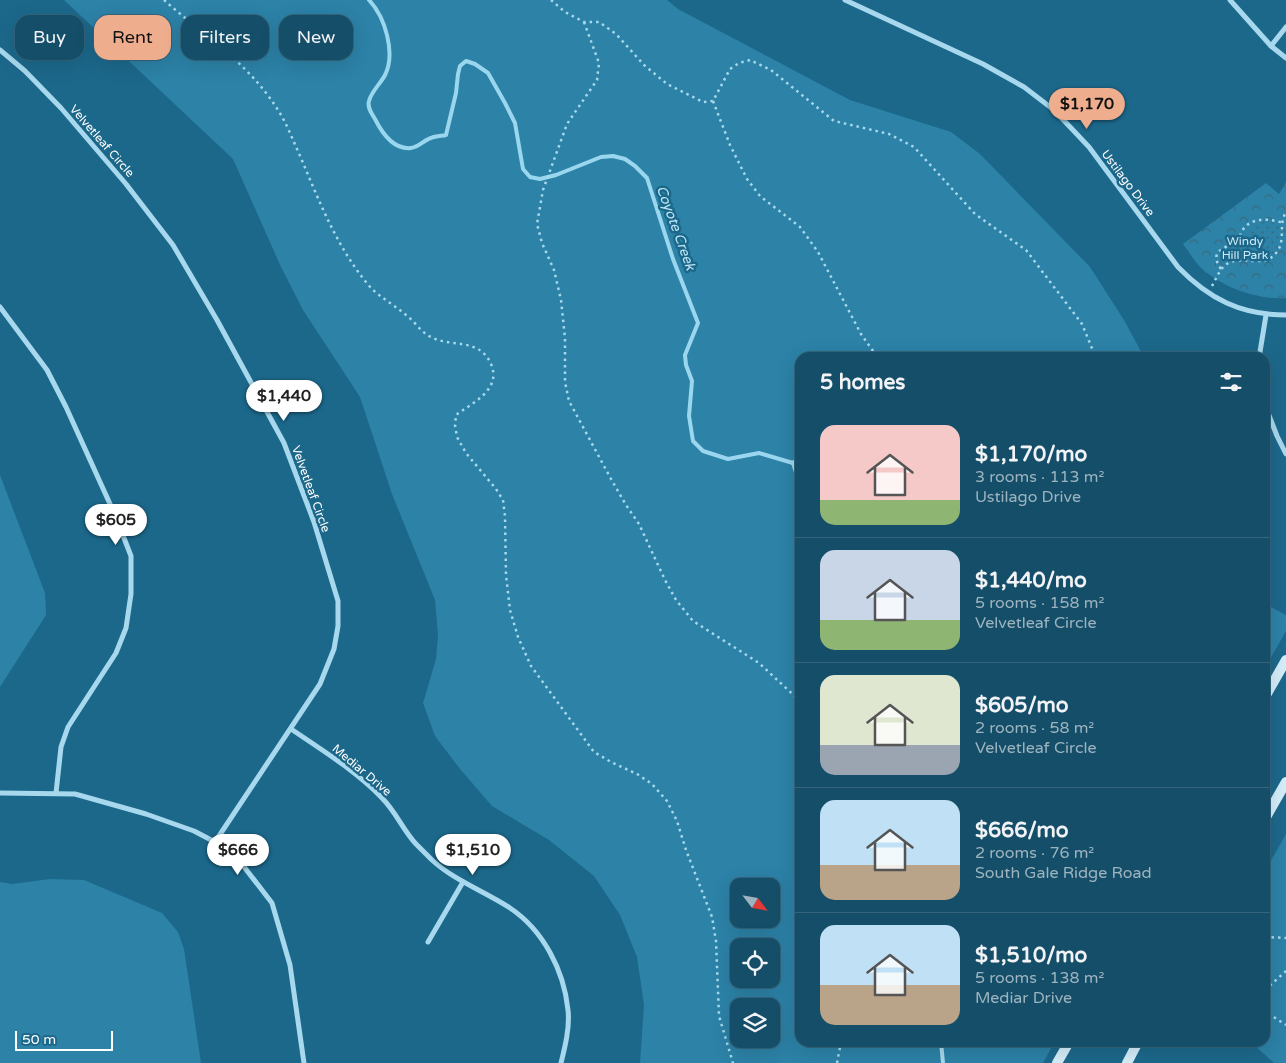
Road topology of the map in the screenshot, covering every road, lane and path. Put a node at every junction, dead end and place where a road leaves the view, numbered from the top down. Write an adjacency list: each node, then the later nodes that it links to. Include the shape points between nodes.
1 (164, 0): 46 (path, via 240,64 277,107 329,225 373,289 426,334 440,341 474,346 485,352 494,379 487,392 456,415 455,425 466,454 503,500 506,575 510,610 518,637 531,666 594,752 652,784 667,801 712,917 719,1016)
2 (551, 0): 5 (path)
3 (845, 0): 14 (street, Ustilago Drive, via 983,64 1024,87 1054,110 1088,147 1178,267)
4 (1230, 0): 7 (street)
5 (584, 22): 10 (path, via 599,22 616,34 668,84 702,102); 25 (path, via 599,64 597,80 567,124 543,190 537,224 561,300 565,338 564,382 569,401 639,524 676,600 694,620 759,663)
6 (1286, 26): 7 (street)
7 (1271, 46): 9 (street)
8 (0, 50): 26 (street, Velvetleaf Circle, via 61,108 173,245 284,443 314,522 338,600 334,649 320,684)
9 (1286, 58)
10 (713, 101): 18 (path, via 747,179 760,196 800,227 818,252); 19 (path, via 730,69 739,62 750,60 771,70 834,121 889,134 914,148 975,214 1026,250 1082,324)
11 (1286, 212): 12 (path)
12 (1283, 223): 13 (path, via 1283,242 1272,258 1259,262 1237,260); 13 (path, via 1267,219 1244,228 1237,240 1217,254)
13 (1221, 269): 14 (path)
14 (1207, 293): 16 (street, Ustilago Drive, via 1242,309)
15 (0, 307): 29 (street, via 47,370 131,556 132,594 126,628 116,653 68,727 61,747)
16 (1266, 315): 17 (street, Ustilago Drive); 20 (street)
17 (1286, 315)
18 (874, 352)
19 (1094, 352)
20 (1260, 352)
21 (1270, 418): 22 (street)
22 (1286, 454)
23 (1286, 660): 24 (main road)
24 (1270, 688)
25 (795, 697)
26 (291, 729): 31 (street, Velvetleaf Circle); 32 (street, Mediar Drive, via 339,761 384,799 415,843)
27 (1286, 782): 30 (main road)
28 (0, 793): 29 (street)
29 (56, 793): 31 (street, via 76,794 146,814)
30 (1270, 810)
31 (215, 842): 44 (street, via 238,859 272,903 290,965)
32 (463, 882): 35 (street); 45 (street, Mediar Drive, via 510,908 543,940 565,993 568,1012)
33 (1270, 938): 34 (path)
34 (1286, 938)
35 (428, 942)
36 (1286, 971): 37 (path)
37 (1270, 985)
38 (1270, 1015): 39 (path)
39 (1286, 1025)
40 (840, 1047): 47 (path)
41 (942, 1047): 48 (lane)
42 (1065, 1047): 49 (main road)
43 (1135, 1047): 50 (main road)
44 (304, 1063)
45 (561, 1063)
46 (734, 1063)
47 (837, 1063)
48 (943, 1063)
49 (1057, 1063)
50 (1127, 1063)

